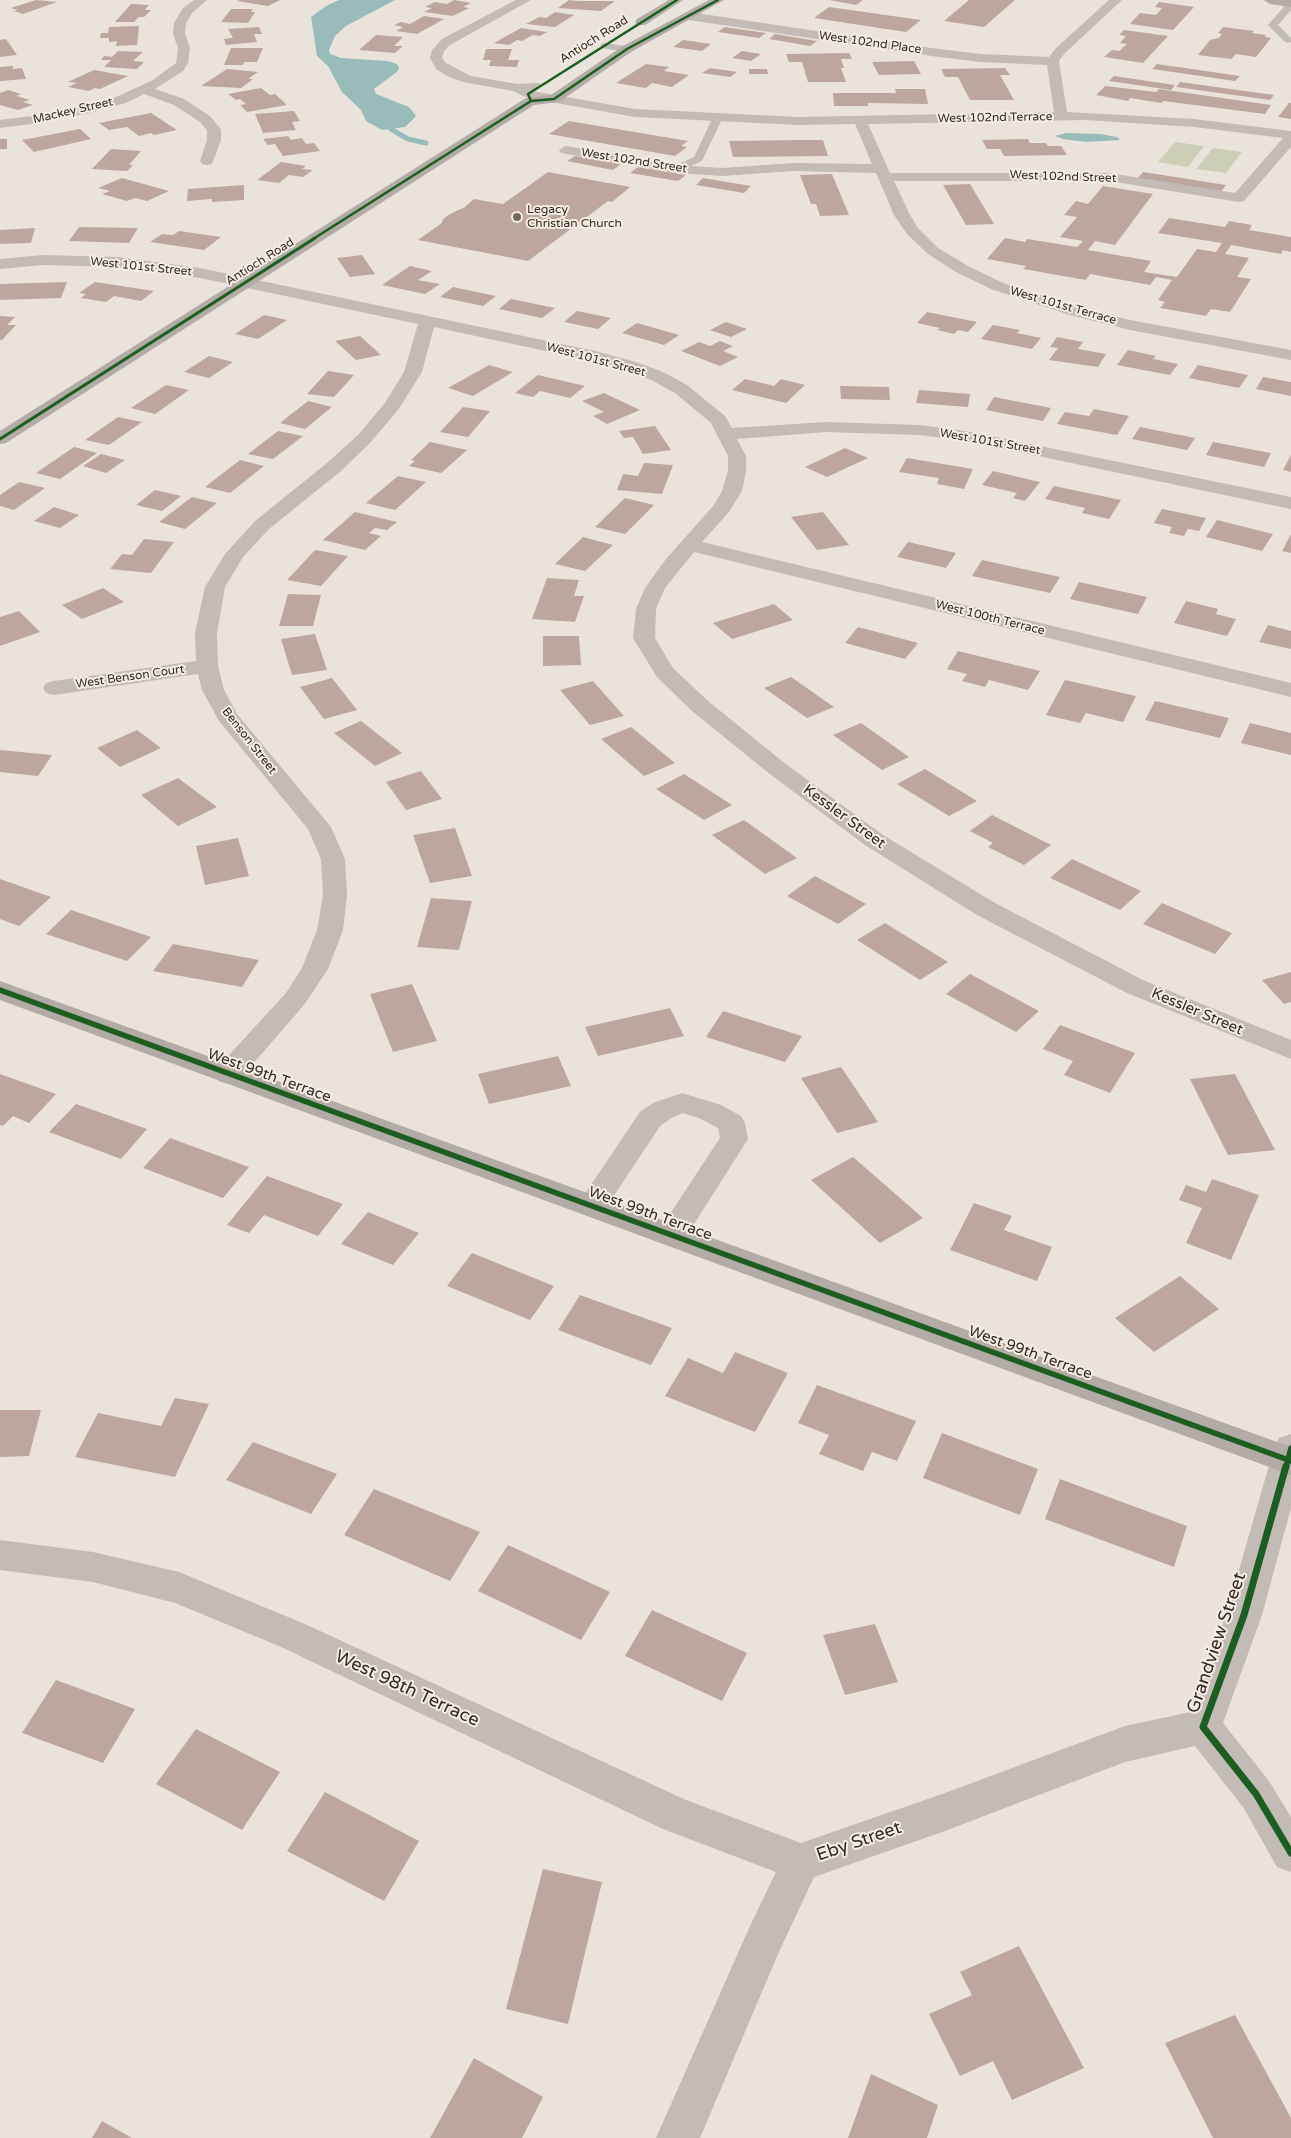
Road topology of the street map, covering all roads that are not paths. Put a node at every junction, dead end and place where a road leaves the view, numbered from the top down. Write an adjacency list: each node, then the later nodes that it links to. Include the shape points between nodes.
1 (200, 0): 15 (street, Mackey Street, via 187,11 180,23 179,34 184,48 182,63)
2 (525, 0): 16 (street, West 102nd Terrace, via 446,42 438,50 436,58 452,73)
3 (677, 0): 10 (main road, Antioch Road)
4 (718, 0): 8 (main road, Antioch Road)
5 (1116, 0): 12 (street)
6 (1270, 0): 7 (main road)
7 (1291, 4): 9 (lane, via 1273,25)
8 (689, 16): 11 (main road, Antioch Road); 12 (street, West 102nd Place, via 931,52)
9 (1288, 40)
10 (604, 46): 11 (lane); 13 (main road, Antioch Road)
11 (627, 50): 14 (main road, Antioch Road)
12 (1053, 61): 20 (street)
13 (541, 86): 14 (street, West 102nd Terrace); 16 (street, West 102nd Terrace)
14 (567, 89): 17 (main road, Antioch Road); 18 (street, West 102nd Terrace)
15 (144, 90): 22 (street, Mackey Street, via 89,109); 25 (street, via 179,102 205,119 214,130)
16 (525, 95): 17 (street, West 102nd Terrace); 29 (main road, Antioch Road)
17 (554, 99): 18 (street, West 102nd Terrace, via 635,113)
18 (699, 115): 19 (street, West 102nd Terrace)
19 (718, 117): 21 (street, West 102nd Terrace); 26 (lane, via 698,159)
20 (1060, 117): 21 (street, West 102nd Terrace); 23 (street, West 102nd Terrace, via 1194,123)
21 (860, 121): 27 (street, West 101st Terrace)
22 (0, 124)
23 (1291, 137): 27 (street, West 102nd Street, via 1239,198 1109,177)
24 (566, 150): 26 (street, West 102nd Street)
25 (207, 161)
26 (676, 169): 27 (street, West 102nd Street, via 722,172 793,168)
27 (884, 173): 31 (street, West 101st Terrace, via 912,231 933,251 997,286 1076,312 1130,325)
28 (0, 264): 29 (street, West 101st Street, via 43,260 117,262 160,266)
29 (246, 283): 30 (street, West 101st Street); 33 (main road, Antioch Road)
30 (427, 321): 32 (street, West 101st Street, via 589,355 657,376 699,402 719,420); 36 (street, Benson Street, via 412,372 392,406 370,433 334,467 262,525 234,554 215,587 206,633)
31 (1291, 355)
32 (727, 434): 34 (street, West 101st Street, via 826,427 920,430 971,436); 35 (street, Kessler Street, via 737,456 732,491 722,508)
33 (0, 439)
34 (1291, 503)
35 (689, 545): 38 (street, West 100th Terrace); 40 (street, Kessler Street, via 655,588 646,610 644,638 665,672 700,706 779,770 874,840 986,909 1136,987)
36 (207, 666): 37 (street, West Benson Court); 41 (street, Benson Street, via 213,690 227,716 319,827 333,859 336,895 330,930 315,969 295,999)
37 (54, 688)
38 (1291, 690)
39 (0, 990): 41 (main road, West 99th Terrace)
40 (1291, 1050)
41 (228, 1074): 42 (main road, West 99th Terrace)
42 (592, 1206): 43 (main road, West 99th Terrace); 43 (street, West 99th Terrace, via 650,1119 682,1103 711,1112 731,1123 734,1139)
43 (671, 1235): 44 (main road, West 99th Terrace)
44 (1290, 1456): 46 (street, Grandview Street, via 1244,1615)
45 (0, 1555): 48 (street, West 98th Terrace, via 93,1567 179,1588 292,1635 676,1816)
46 (1203, 1727): 47 (street, Grandview Street, via 1256,1794); 48 (street, Eby Street, via 1125,1744)
47 (1291, 1853)
48 (802, 1862): 49 (street, Eby Street, via 764,1940)
49 (678, 2138)

